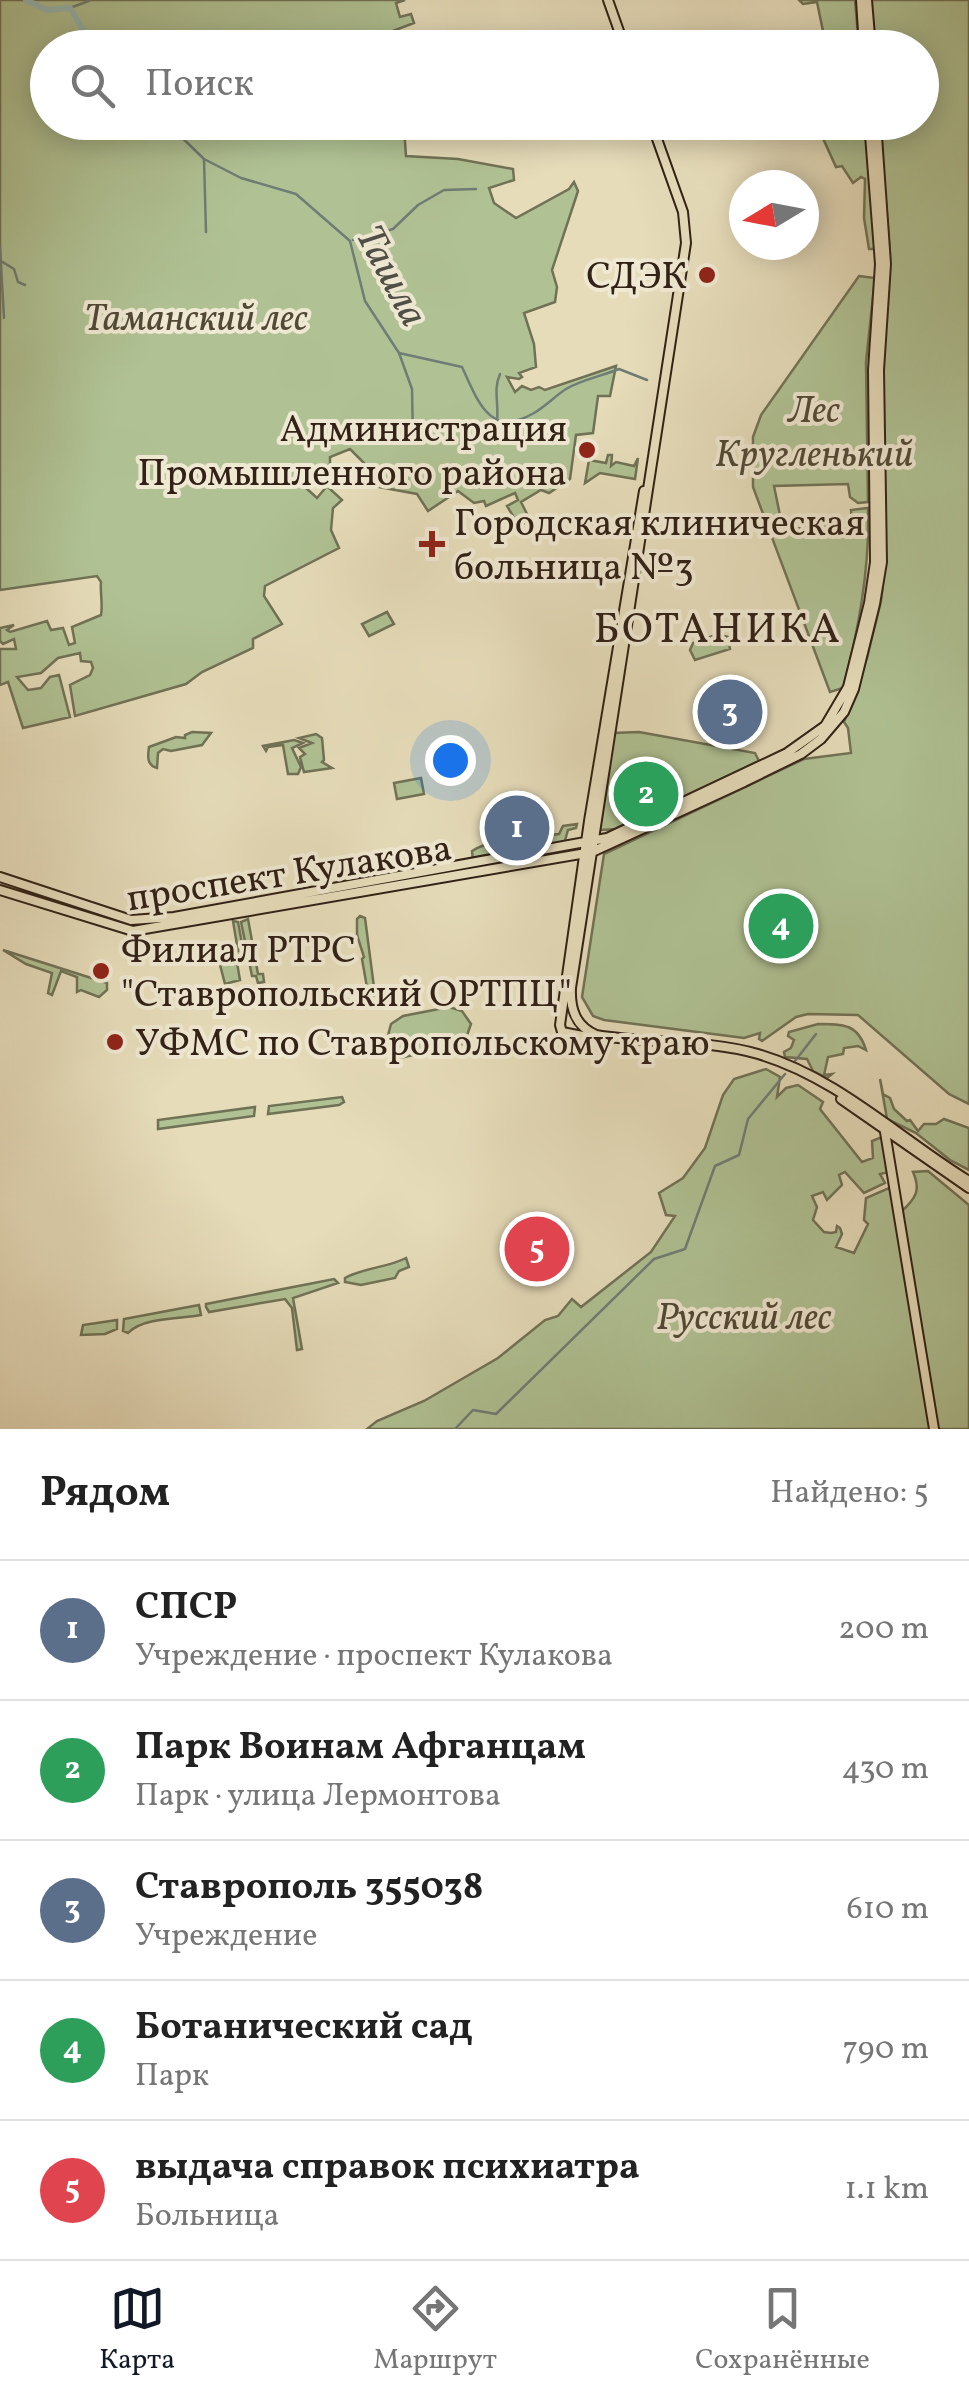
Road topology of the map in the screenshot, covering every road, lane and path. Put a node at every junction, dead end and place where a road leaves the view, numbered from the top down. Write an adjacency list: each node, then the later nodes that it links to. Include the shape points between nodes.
1 (608, 0): 3 (main road)
2 (864, 0): 4 (main road)
3 (619, 30)
4 (866, 30)
5 (657, 140): 8 (main road, via 687,235)
6 (874, 140): 7 (main road, via 882,562 876,604 850,701 837,722 812,747)
7 (698, 799): 8 (main road, проспект Кулакова); 9 (main road, проспект Кулакова)
8 (590, 842): 9 (main road); 14 (main road, проспект Кулакова)
9 (588, 852): 14 (main road, проспект Кулакова); 15 (main road, via 571,988); 16 (main road)
10 (0, 877): 11 (main road, проспект Кулакова)
11 (22, 884): 13 (main road); 14 (main road, проспект Кулакова)
12 (0, 890): 13 (main road, проспект Кулакова)
13 (18, 895): 14 (main road, проспект Кулакова)
14 (134, 926)
15 (577, 1021): 16 (main road); 17 (main road, via 579,1030); 18 (main road, via 604,1036 729,1048 799,1068)
16 (561, 1022): 17 (main road)
17 (571, 1036): 18 (main road, via 760,1060 825,1088)
18 (884, 1127): 19 (main road); 20 (main road); 21 (main road)
19 (939, 1168): 20 (main road, via 905,1150 895,1156); 21 (main road)
20 (893, 1176): 22 (main road)
21 (969, 1184)
22 (934, 1429)

